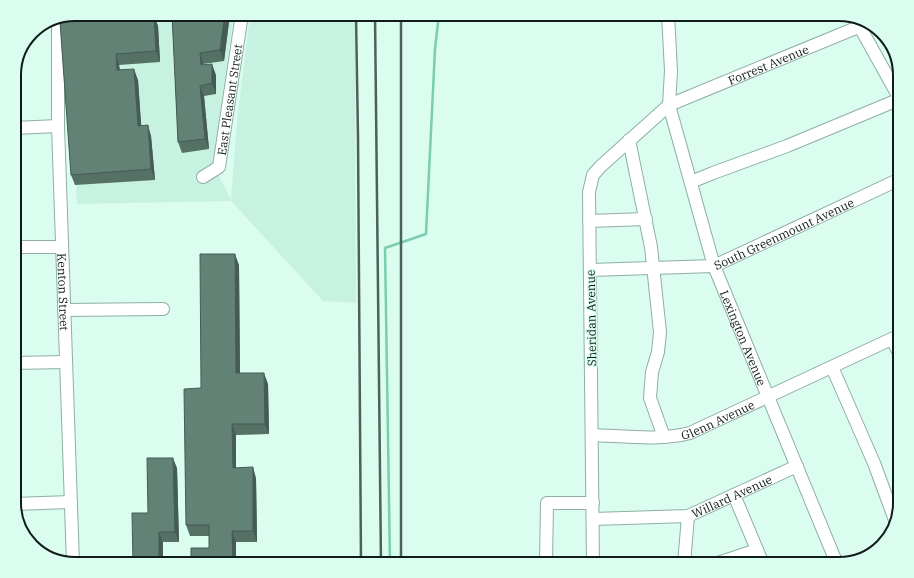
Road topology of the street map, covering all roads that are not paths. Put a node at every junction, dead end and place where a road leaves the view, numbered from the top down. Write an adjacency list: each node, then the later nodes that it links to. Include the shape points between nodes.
1 (241, 21): 12 (street, East Pleasant Street, via 220,167)
2 (670, 21): 8 (street, via 671,71)
3 (58, 24): 9 (street, Kenton Street)
4 (858, 24): 8 (street, Forrest Avenue)
5 (863, 27): 6 (street)
6 (893, 85)
7 (893, 102): 13 (street)
8 (668, 105): 11 (street, Sheridan Avenue); 13 (street, Lexington Avenue)
9 (58, 126): 10 (street); 17 (street, Kenton Street)
10 (21, 128)
11 (629, 140): 15 (street); 16 (street, Sheridan Avenue, via 593,175 589,192)
12 (203, 177)
13 (691, 182): 19 (street, Lexington Avenue)
14 (893, 182): 19 (street, South Greenmount Avenue)
15 (646, 220): 16 (street); 20 (street)
16 (589, 221): 21 (street, Sheridan Avenue)
17 (62, 247): 18 (street); 23 (street, Kenton Street)
18 (21, 248)
19 (714, 266): 20 (street, South Greenmount Avenue); 28 (street, Lexington Avenue)
20 (653, 268): 21 (street, South Greenmount Avenue); 30 (street, via 660,332 650,398)
21 (590, 270): 29 (street, Sheridan Avenue)
22 (163, 309): 23 (street)
23 (64, 310): 25 (street, Kenton Street)
24 (893, 338): 27 (street, Glenn Avenue)
25 (66, 362): 26 (street); 33 (street, Kenton Street)
26 (21, 363)
27 (832, 367): 28 (street, Glenn Avenue); 36 (street, via 874,463)
28 (768, 397): 30 (street, Glenn Avenue, via 690,433); 31 (street, Lexington Avenue)
29 (592, 435): 30 (street, Glenn Avenue); 34 (street, Sheridan Avenue)
30 (664, 437)
31 (797, 466): 32 (street, Willard Avenue); 46 (street, Lexington Avenue)
32 (734, 495): 37 (street, Willard Avenue); 39 (street)
33 (71, 502): 35 (street); 40 (street, Kenton Street)
34 (593, 503): 38 (street, Sheridan Avenue); 41 (street, via 546,503)
35 (21, 504)
36 (892, 513)
37 (688, 516): 38 (street, Willard Avenue); 43 (street)
38 (593, 519): 42 (street, Sheridan Avenue)
39 (756, 550): 44 (street); 45 (street)
40 (73, 557)
41 (546, 557)
42 (593, 557)
43 (685, 557)
44 (736, 557)
45 (759, 557)
46 (834, 557)

